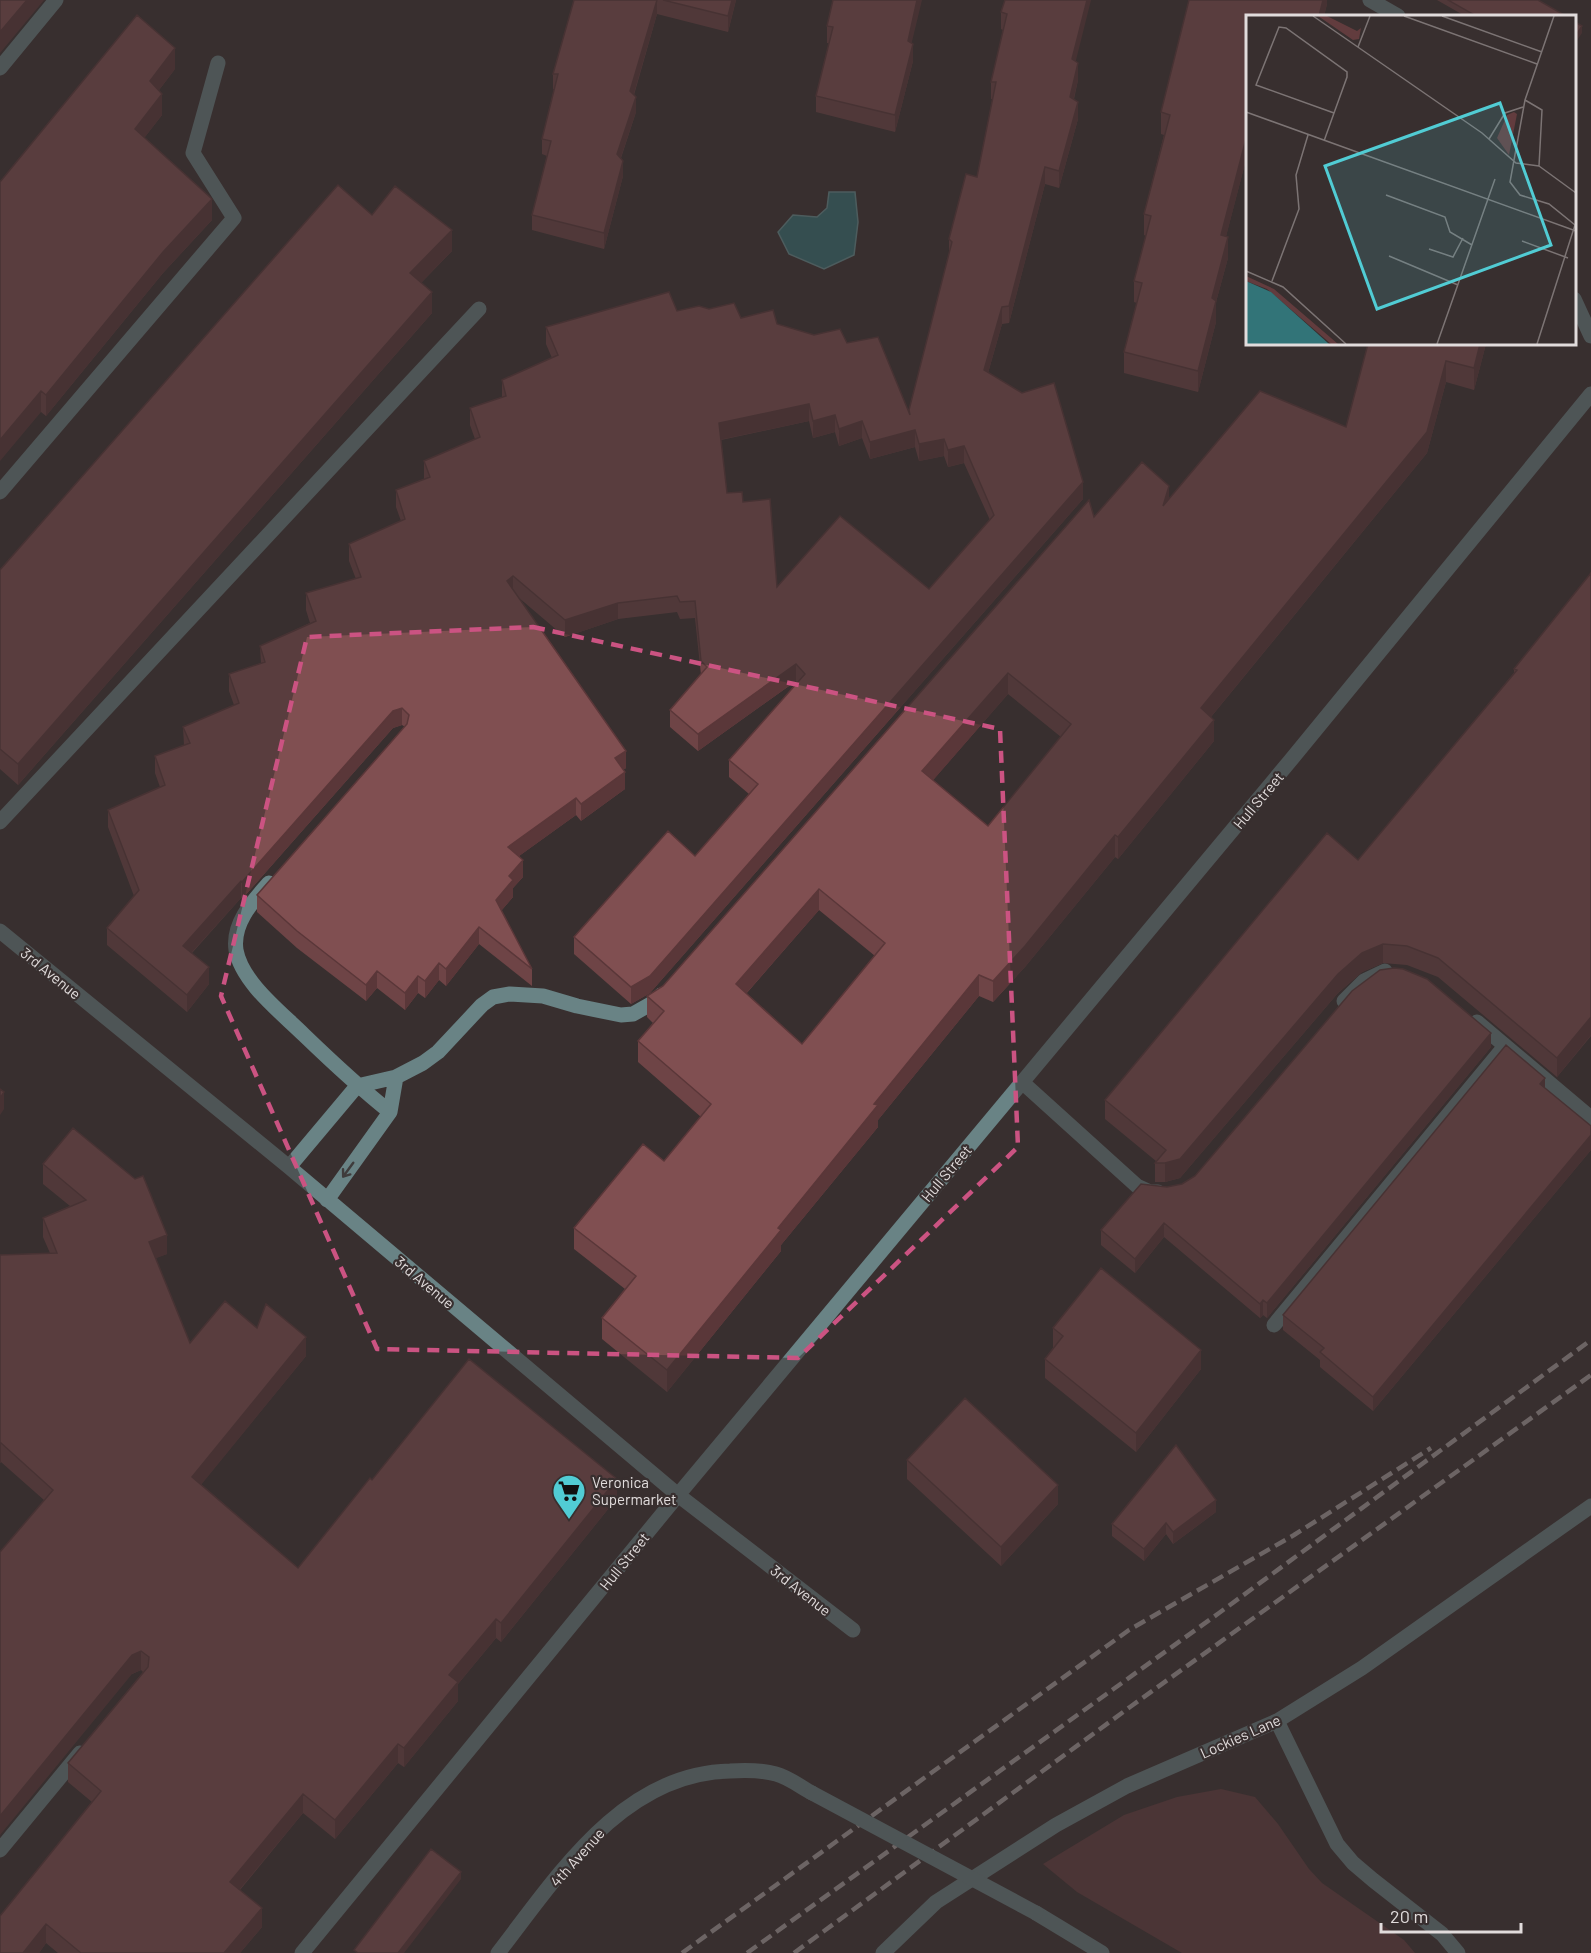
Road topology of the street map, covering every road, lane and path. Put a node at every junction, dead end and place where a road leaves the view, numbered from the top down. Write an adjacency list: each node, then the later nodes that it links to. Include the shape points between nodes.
1 (56, 0): 5 (street)
2 (1370, 0): 3 (street)
3 (1396, 15)
4 (218, 63): 10 (street, via 193,153 234,218)
5 (0, 68)
6 (1576, 301): 8 (street)
7 (479, 309): 11 (street)
8 (1591, 336)
9 (1591, 394): 20 (street, Hull Street)
10 (0, 492)
11 (0, 822)
12 (279, 872): 21 (street, via 240,922 236,938 240,963 265,997)
13 (0, 931): 24 (street, 3rd Avenue)
14 (1397, 972): 16 (street, via 1387,971 1364,981)
15 (671, 983): 19 (street, via 656,1001 633,1014 621,1015 543,996 493,997 438,1052)
16 (1338, 1008)
17 (1468, 1015): 18 (street)
18 (1505, 1046): 23 (street); 27 (street)
19 (396, 1077): 21 (street); 22 (street)
20 (1022, 1082): 25 (street, via 1137,1186 1150,1192); 28 (street, Hull Street)
21 (357, 1086): 22 (street); 24 (street)
22 (390, 1112): 26 (street, one-way to 26)
23 (1591, 1118)
24 (290, 1167): 26 (street, 3rd Avenue)
25 (1175, 1190)
26 (327, 1200): 28 (street, 3rd Avenue)
27 (1274, 1325)
28 (678, 1495): 30 (street, 3rd Avenue); 34 (street, Hull Street)
29 (1591, 1506): 31 (street, Lockies Lane, via 1362,1668)
30 (853, 1630)
31 (1277, 1721): 36 (street, Lockies Lane, via 1127,1786 1056,1825 936,1902); 38 (street, via 1337,1844 1353,1863 1442,1934)
32 (89, 1742): 33 (street)
33 (0, 1850)
34 (302, 1953)
35 (498, 1953): 37 (street, 4th Avenue, bridge, via 603,1826 679,1780 716,1771 748,1770 776,1774 1036,1913)
36 (883, 1953)
37 (1102, 1953)
38 (1458, 1953)

